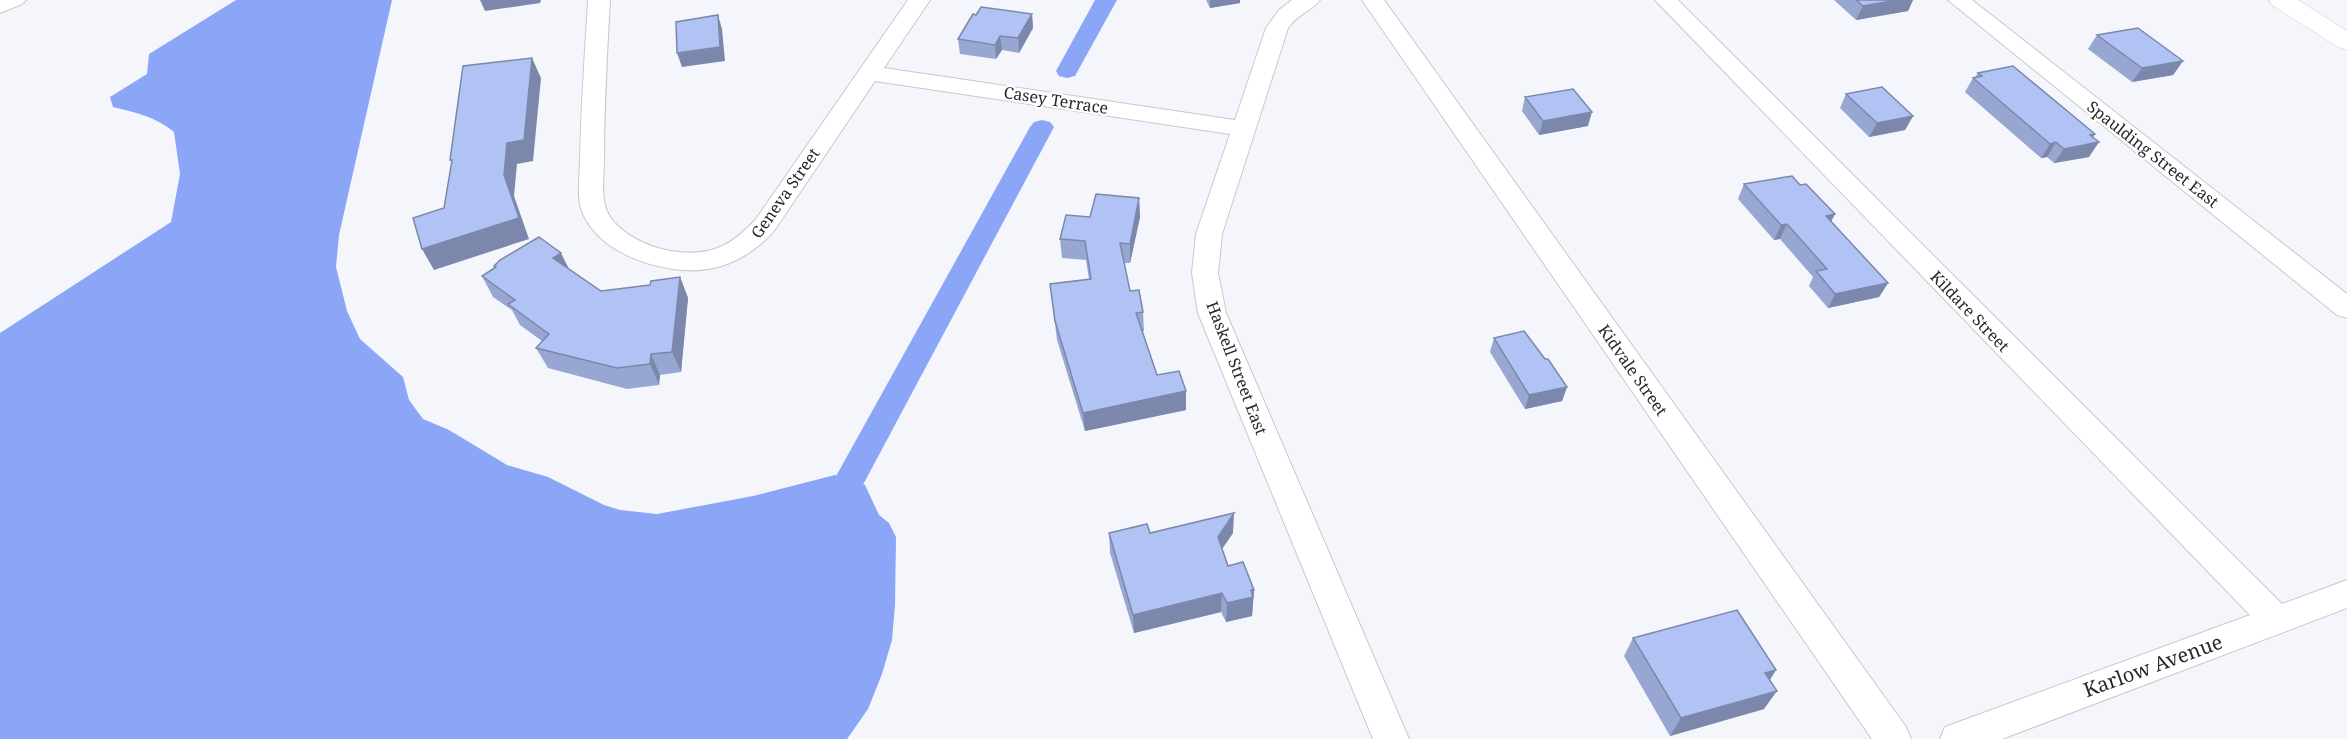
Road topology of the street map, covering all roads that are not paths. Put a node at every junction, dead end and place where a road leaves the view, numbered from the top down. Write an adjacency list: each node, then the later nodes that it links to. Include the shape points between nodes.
1 (15, 0): 9 (street)
2 (599, 0): 11 (street, Geneva Street, via 592,144 592,198 596,214 606,229 624,241 668,260 696,263 726,257 749,243)
3 (919, 0): 11 (street, Geneva Street)
4 (1309, 0): 12 (street, Haskell Street East, via 1296,5 1277,28)
5 (1373, 0): 17 (street, Kidvale Street)
6 (1666, 0): 15 (street, Kildare Street)
7 (1959, 0): 13 (street, Spaulding Street East)
8 (2281, 0): 10 (street)
9 (0, 7)
10 (2347, 42)
11 (869, 73): 12 (street, Casey Terrace)
12 (1244, 129): 16 (street, Haskell Street East, via 1209,234 1207,292 1247,400)
13 (2347, 308)
14 (2347, 594): 15 (street, Karlow Avenue)
15 (2276, 620): 18 (street, Karlow Avenue)
16 (1391, 739)
17 (1893, 739)
18 (1958, 739)

